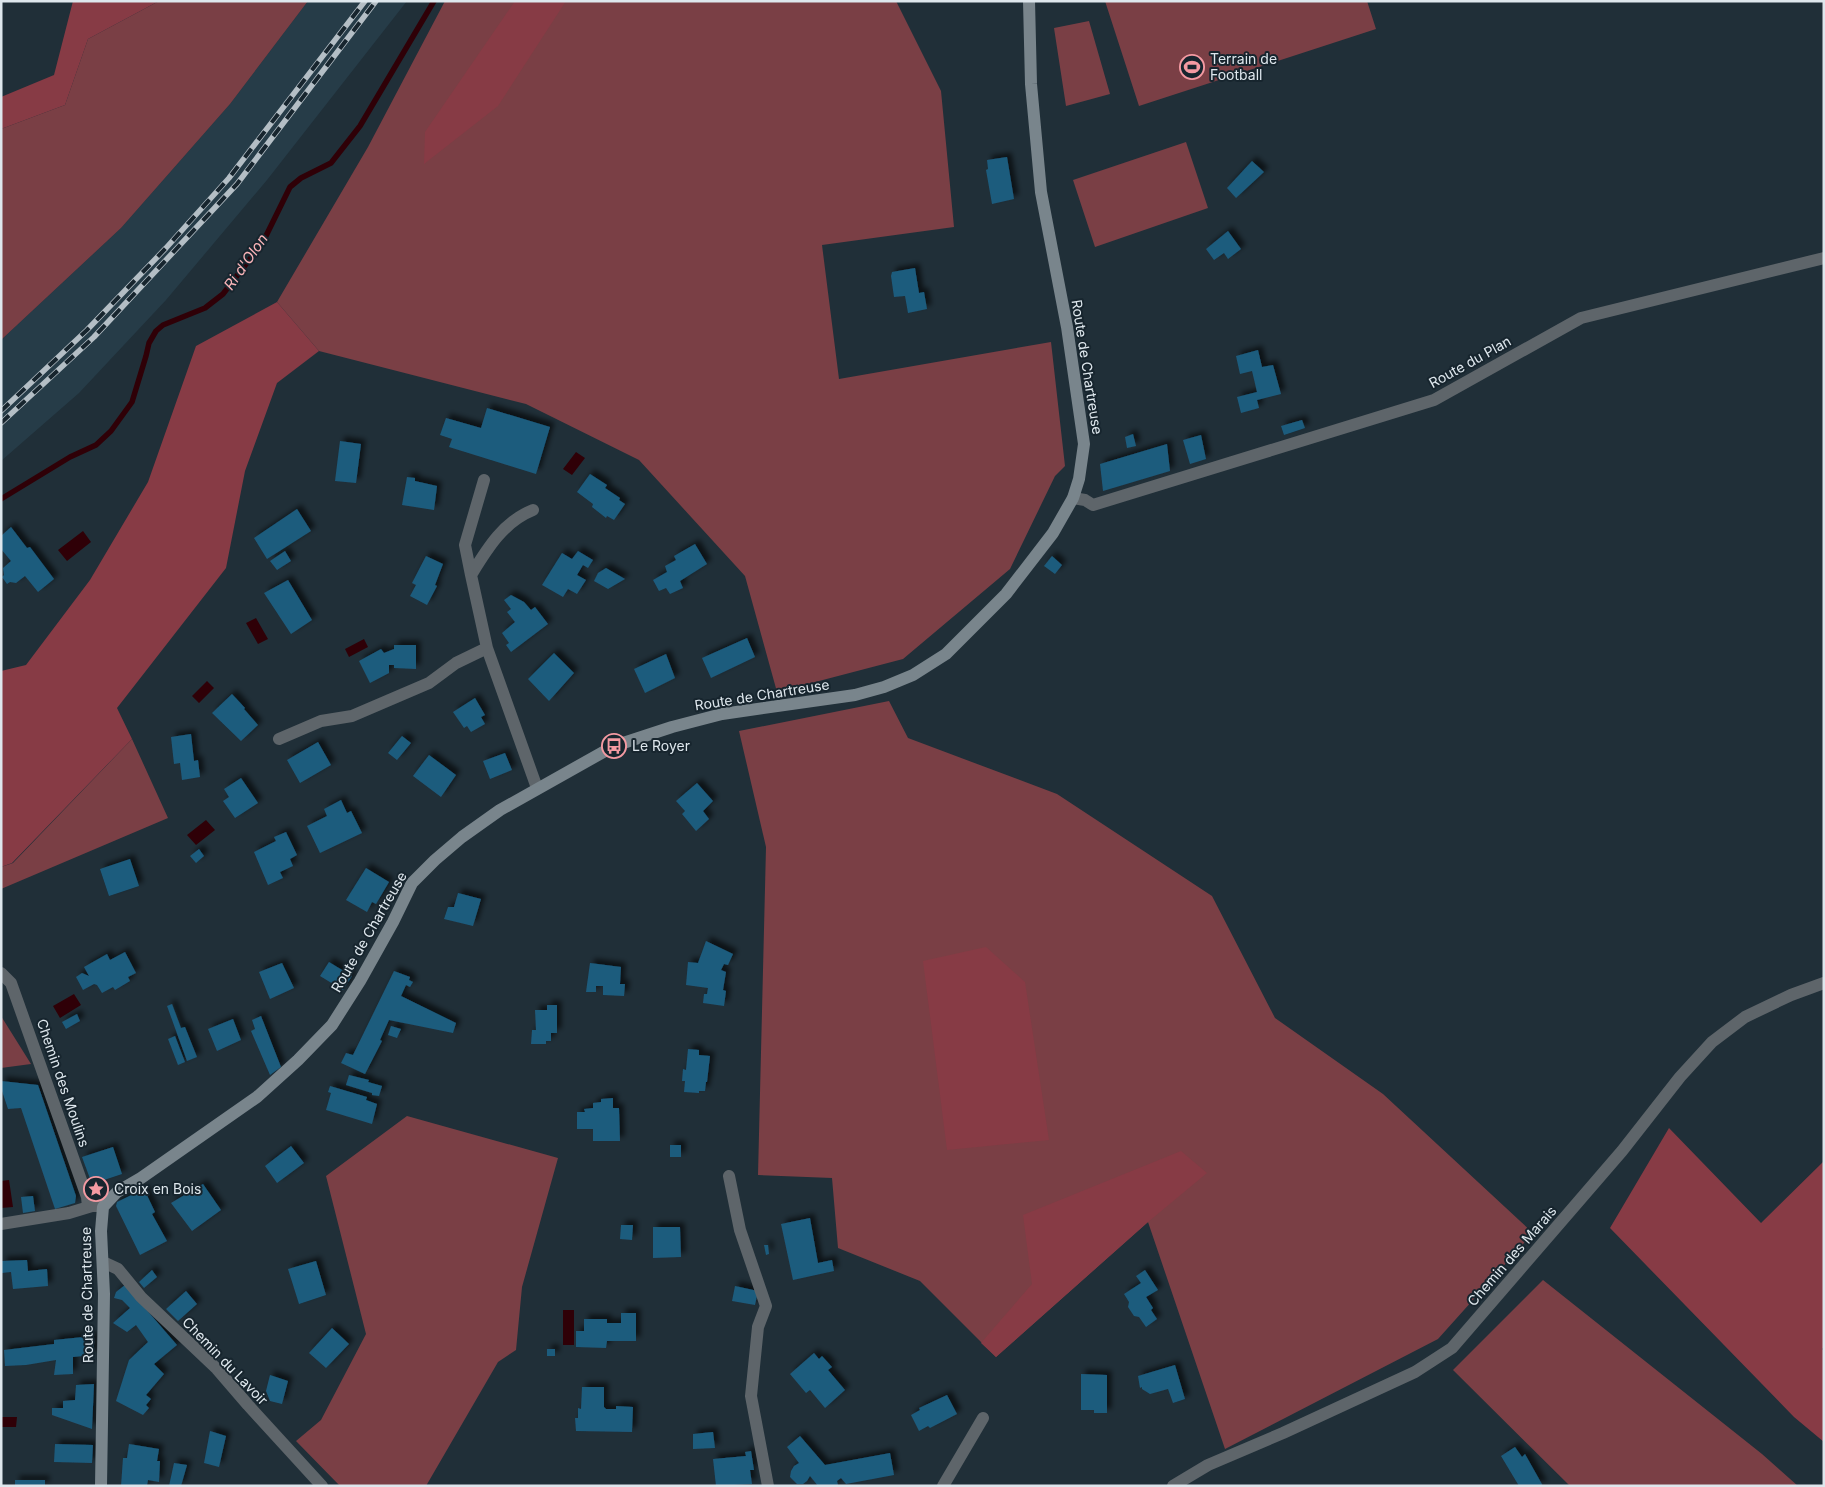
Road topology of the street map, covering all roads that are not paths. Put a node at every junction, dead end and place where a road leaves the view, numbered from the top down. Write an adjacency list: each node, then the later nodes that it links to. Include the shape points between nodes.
1 (1029, 1): 4 (main road, Route de Chartreuse, via 1041,192 1067,327 1084,444)
2 (1824, 258): 4 (street, Route du Plan, via 1581,318 1434,400 1093,505)
3 (484, 480): 6 (street, via 465,545)
4 (1073, 498): 9 (main road, Route de Chartreuse, via 1053,533 1006,594 946,654 913,675 854,695 722,714 672,727 614,746)
5 (533, 510): 6 (street, via 515,519 493,540)
6 (471, 575): 7 (street)
7 (487, 648): 8 (street, via 456,663 429,683 352,716 321,721); 9 (street)
8 (279, 739)
9 (537, 788): 14 (main road, Route de Chartreuse, via 462,837 412,883 394,922 332,1025 298,1060 257,1097 118,1192)
10 (1, 973): 13 (street, Chemin des Moulins, via 11,982)
11 (1824, 983): 22 (street, Chemin des Marais, via 1745,1017 1712,1042 1452,1348 1414,1372 1208,1465)
12 (729, 1176): 20 (street, via 740,1230 766,1306 758,1327 751,1396)
13 (88, 1207): 14 (street); 15 (street)
14 (104, 1207): 16 (main road, Route de Chartreuse, via 101,1231)
15 (1, 1224)
16 (104, 1262): 18 (main road, Route de Chartreuse); 19 (street, Chemin du Lavoir, via 118,1269 141,1297 217,1369)
17 (983, 1418): 21 (street)
18 (101, 1486)
19 (322, 1486)
20 (768, 1486)
21 (943, 1486)
22 (1173, 1486)

